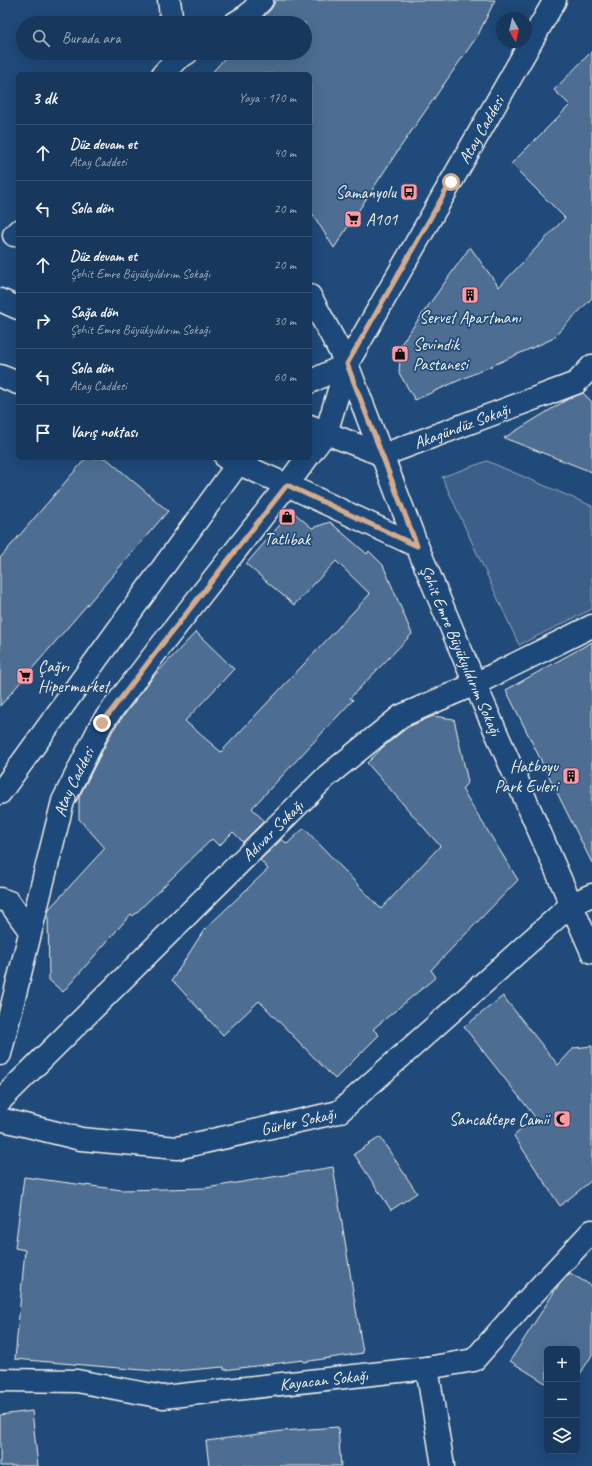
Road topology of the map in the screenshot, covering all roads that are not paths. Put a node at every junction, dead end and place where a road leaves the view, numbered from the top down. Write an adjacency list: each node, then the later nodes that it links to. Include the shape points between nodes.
1 (169, 0): 4 (street)
2 (262, 0): 5 (street)
3 (555, 0): 9 (street, Atay Caddesi)
4 (171, 16)
5 (246, 16)
6 (0, 300): 8 (street)
7 (312, 300): 9 (street)
8 (16, 307)
9 (347, 364): 12 (street); 14 (street, Atay Caddesi); 16 (street, Şehit Emre Büyükyıldırım Sokağı)
10 (592, 366): 16 (street, Akagündüz Sokağı, via 576,383)
11 (0, 376): 13 (street)
12 (312, 381)
13 (16, 382)
14 (318, 430): 15 (street, Atay Caddesi); 16 (street)
15 (312, 448)
16 (383, 455): 20 (street, Şehit Emre Büyükyıldırım Sokağı)
17 (235, 460): 19 (street, Şehit Emre Büyükyıldırım Sokağı); 23 (street)
18 (306, 460): 19 (street, Atay Caddesi)
19 (287, 485): 20 (street, Şehit Emre Büyükyıldırım Sokağı); 27 (street, Atay Caddesi, via 102,723 63,802)
20 (417, 546): 22 (street, Şehit Emre Büyükyıldırım Sokağı)
21 (592, 626): 22 (street, Adıvar Sokağı)
22 (475, 684): 26 (street, Şehit Emre Büyükyıldırım Sokağı); 30 (street, Adıvar Sokağı, via 401,716 327,776)
23 (0, 793)
24 (592, 895): 26 (street, Gürler Sokağı)
25 (0, 899): 27 (street, via 9,902)
26 (572, 904): 28 (street, Şehit Emre Büyükyıldırım Sokağı); 31 (street, Gürler Sokağı, via 339,1112 177,1148 81,1139)
27 (30, 931): 29 (street, Atay Caddesi)
28 (592, 952)
29 (0, 1054)
30 (0, 1101)
31 (0, 1119)
32 (592, 1231): 33 (street, Kayacan Sokağı, via 474,1360)
33 (426, 1368): 34 (street, Kayacan Sokağı, via 164,1397 77,1381); 35 (street)
34 (0, 1380)
35 (442, 1466)

